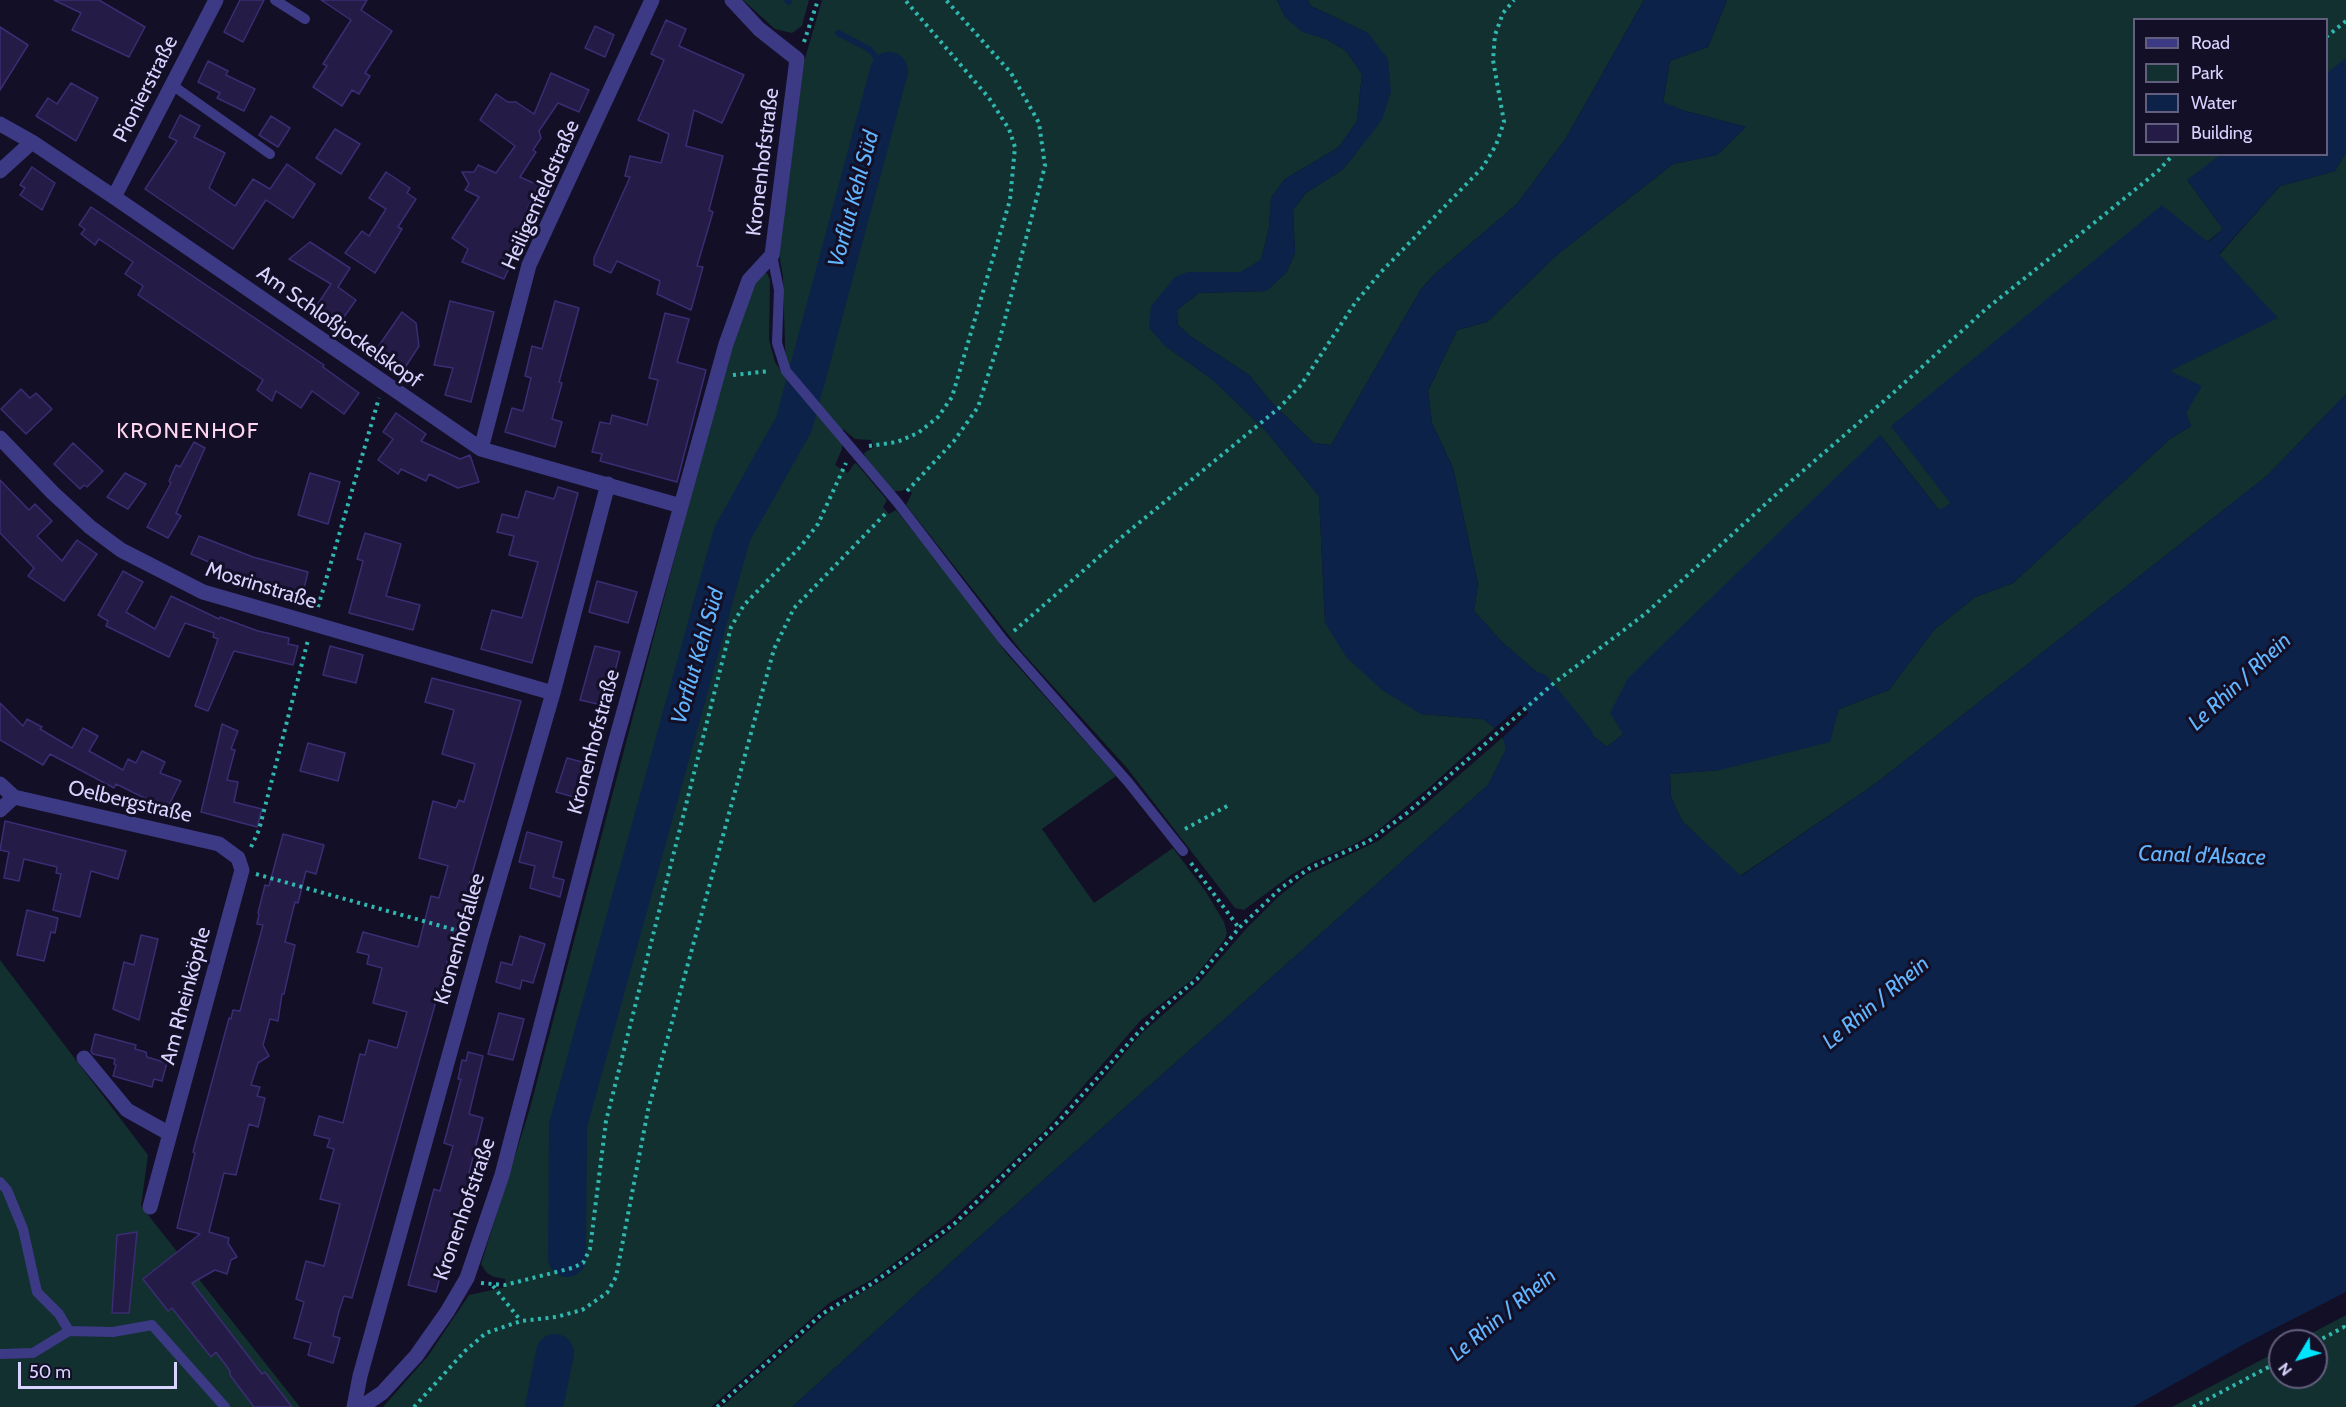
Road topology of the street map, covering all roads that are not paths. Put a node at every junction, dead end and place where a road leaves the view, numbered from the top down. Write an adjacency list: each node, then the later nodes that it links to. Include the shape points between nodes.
1 (216, 0): 6 (street, Pionierstraße)
2 (275, 0): 5 (lane)
3 (652, 0): 14 (street, Heiligenfeldstraße, via 529,265)
4 (732, 0): 12 (street, Kronenhofstraße, via 759,29 797,59)
5 (305, 19)
6 (172, 85): 9 (lane); 11 (street, Pionierstraße)
7 (0, 124): 8 (street, Am Schloßjockelskopf)
8 (32, 142): 10 (street); 11 (street, Am Schloßjockelskopf)
9 (270, 154)
10 (0, 171)
11 (114, 197): 14 (street, Am Schloßjockelskopf)
12 (772, 255): 16 (street, Kronenhofstraße, via 749,280 717,374); 21 (lane, via 778,290 777,343 786,371 897,502 1004,640)
13 (0, 438): 17 (street, Mosrinstraße, via 90,527 121,550 203,592)
14 (481, 449): 15 (street, Am Schloßjockelskopf)
15 (608, 484): 16 (street, Am Schloßjockelskopf); 17 (street, Kronenhofallee)
16 (681, 506): 31 (street, Kronenhofstraße, via 502,1175 467,1278 416,1356 382,1393)
17 (553, 693): 30 (street, Kronenhofallee)
18 (0, 784): 19 (street, Oelbergstraße)
19 (14, 797): 20 (street); 22 (street, Oelbergstraße, via 219,844 238,858)
20 (0, 810)
21 (1183, 851)
22 (242, 870): 24 (street, Am Rheinköpfle)
23 (84, 1058): 24 (street, via 127,1110)
24 (170, 1134): 26 (street, Am Rheinköpfle)
25 (0, 1182): 27 (lane, via 23,1229 37,1292 59,1314)
26 (150, 1207)
27 (69, 1331): 28 (lane, via 33,1353); 29 (lane, via 113,1332 152,1325)
28 (0, 1354)
29 (225, 1407)
30 (354, 1407)
31 (361, 1407)

